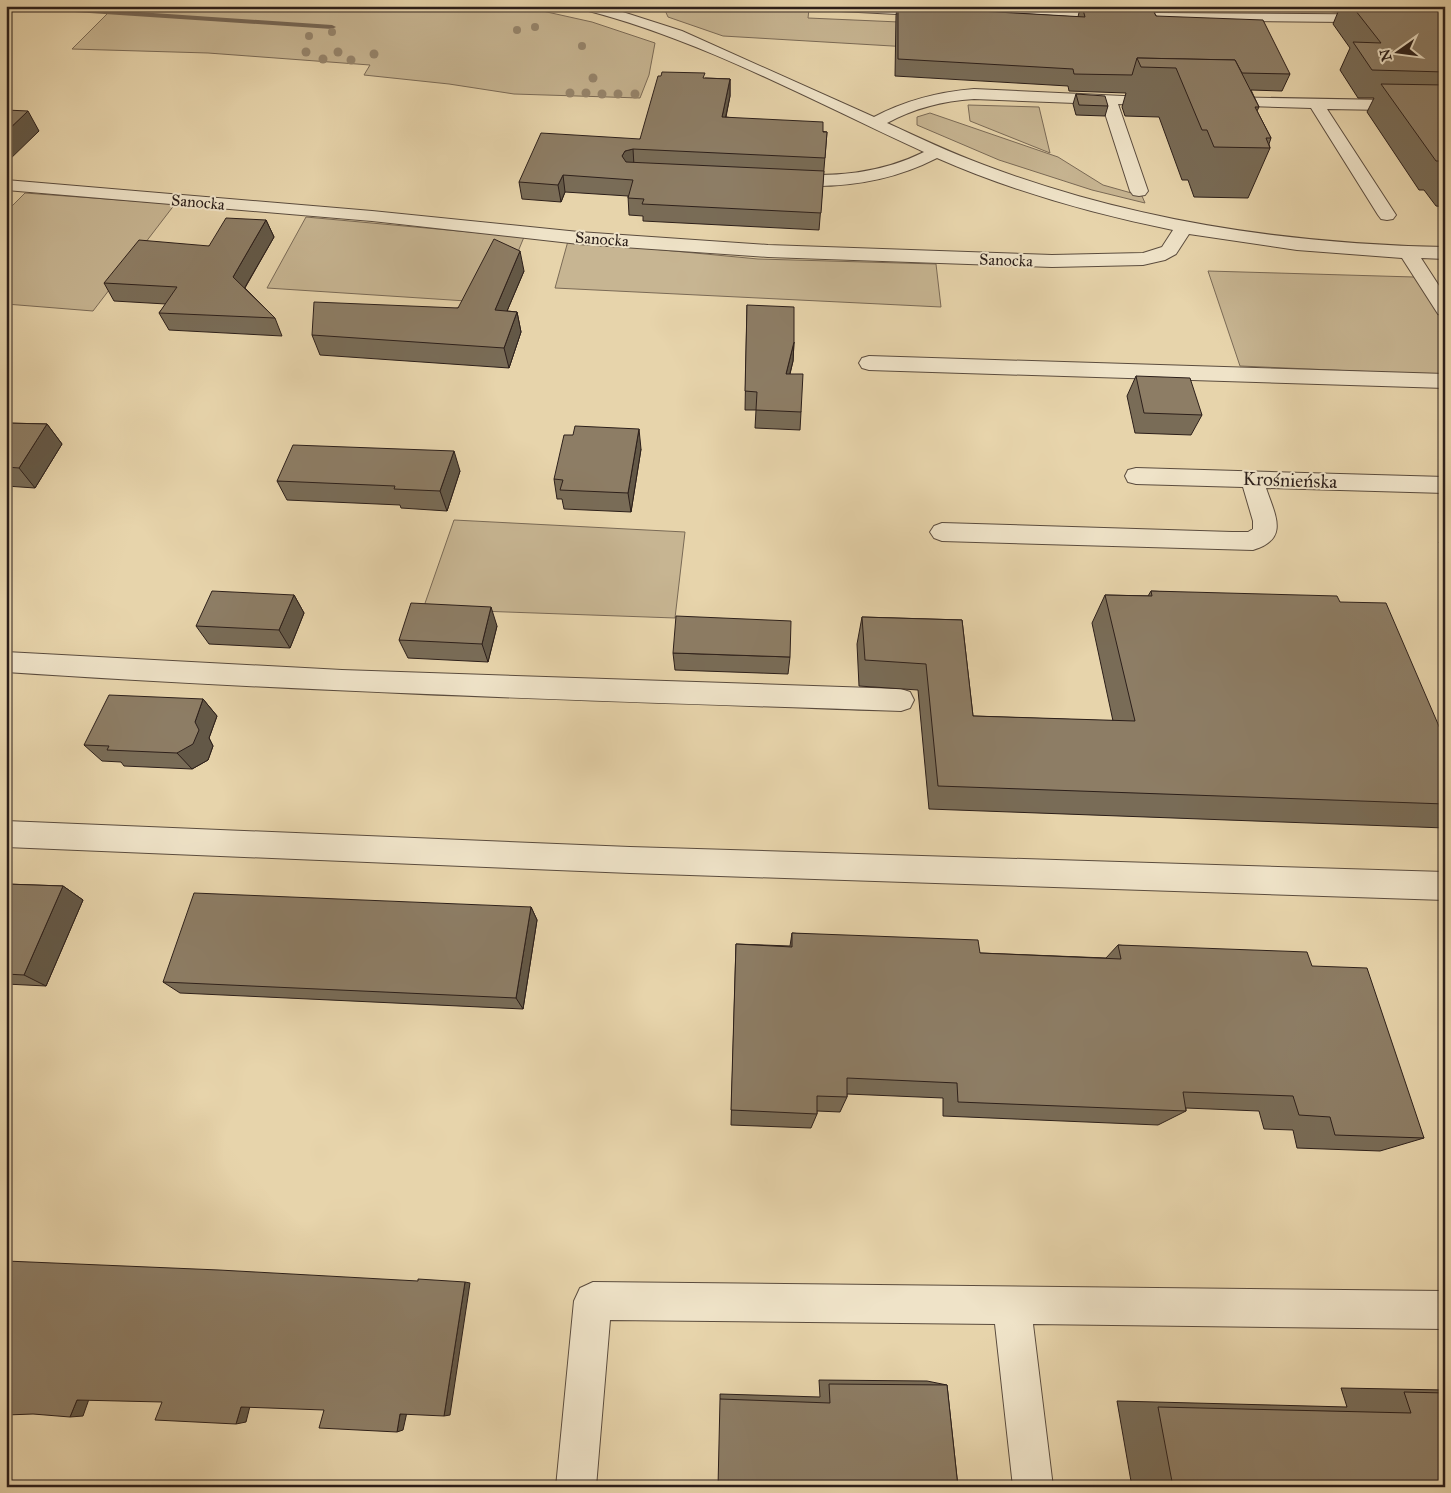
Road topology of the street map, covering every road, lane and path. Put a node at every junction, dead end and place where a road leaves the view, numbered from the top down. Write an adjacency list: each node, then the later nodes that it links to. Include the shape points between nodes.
1 (586, 6): 3 (street)
2 (821, 6): 4 (street)
3 (626, 10): 14 (street)
4 (952, 13)
5 (1000, 15): 6 (street)
6 (1124, 16)
7 (1143, 17): 8 (street)
8 (1445, 19)
9 (1109, 100): 10 (street); 14 (street, via 974,94 945,96 908,105); 18 (street)
10 (1174, 101)
11 (1201, 102): 12 (street)
12 (1317, 105): 13 (street); 19 (street)
13 (1445, 106)
14 (875, 122): 15 (street)
15 (938, 151): 16 (street, via 899,171 878,176 832,182); 20 (street, via 1062,197)
16 (772, 179)
17 (6, 185): 20 (street, Sanocka, via 372,216 579,238 857,255 1052,261 1143,259 1171,251)
18 (1138, 191)
19 (1387, 215)
20 (1183, 228): 21 (street, via 1335,249)
21 (1408, 253): 22 (street); 23 (street)
22 (1445, 253)
23 (1445, 310)
24 (869, 362): 25 (street)
25 (1445, 381)
26 (1136, 476): 27 (street, Krośnieńska)
27 (1252, 479): 28 (street, Krośnieńska); 29 (street, via 1265,521 1265,533 1253,540 1232,542)
28 (1445, 484)
29 (942, 532)
30 (6, 662): 31 (street, via 432,684)
31 (901, 700)
32 (6, 834): 33 (street, via 630,860)
33 (1445, 886)
34 (1012, 1305): 35 (street); 36 (street, via 593,1300); 37 (street)
35 (1445, 1310)
36 (576, 1487)
37 (1033, 1487)

